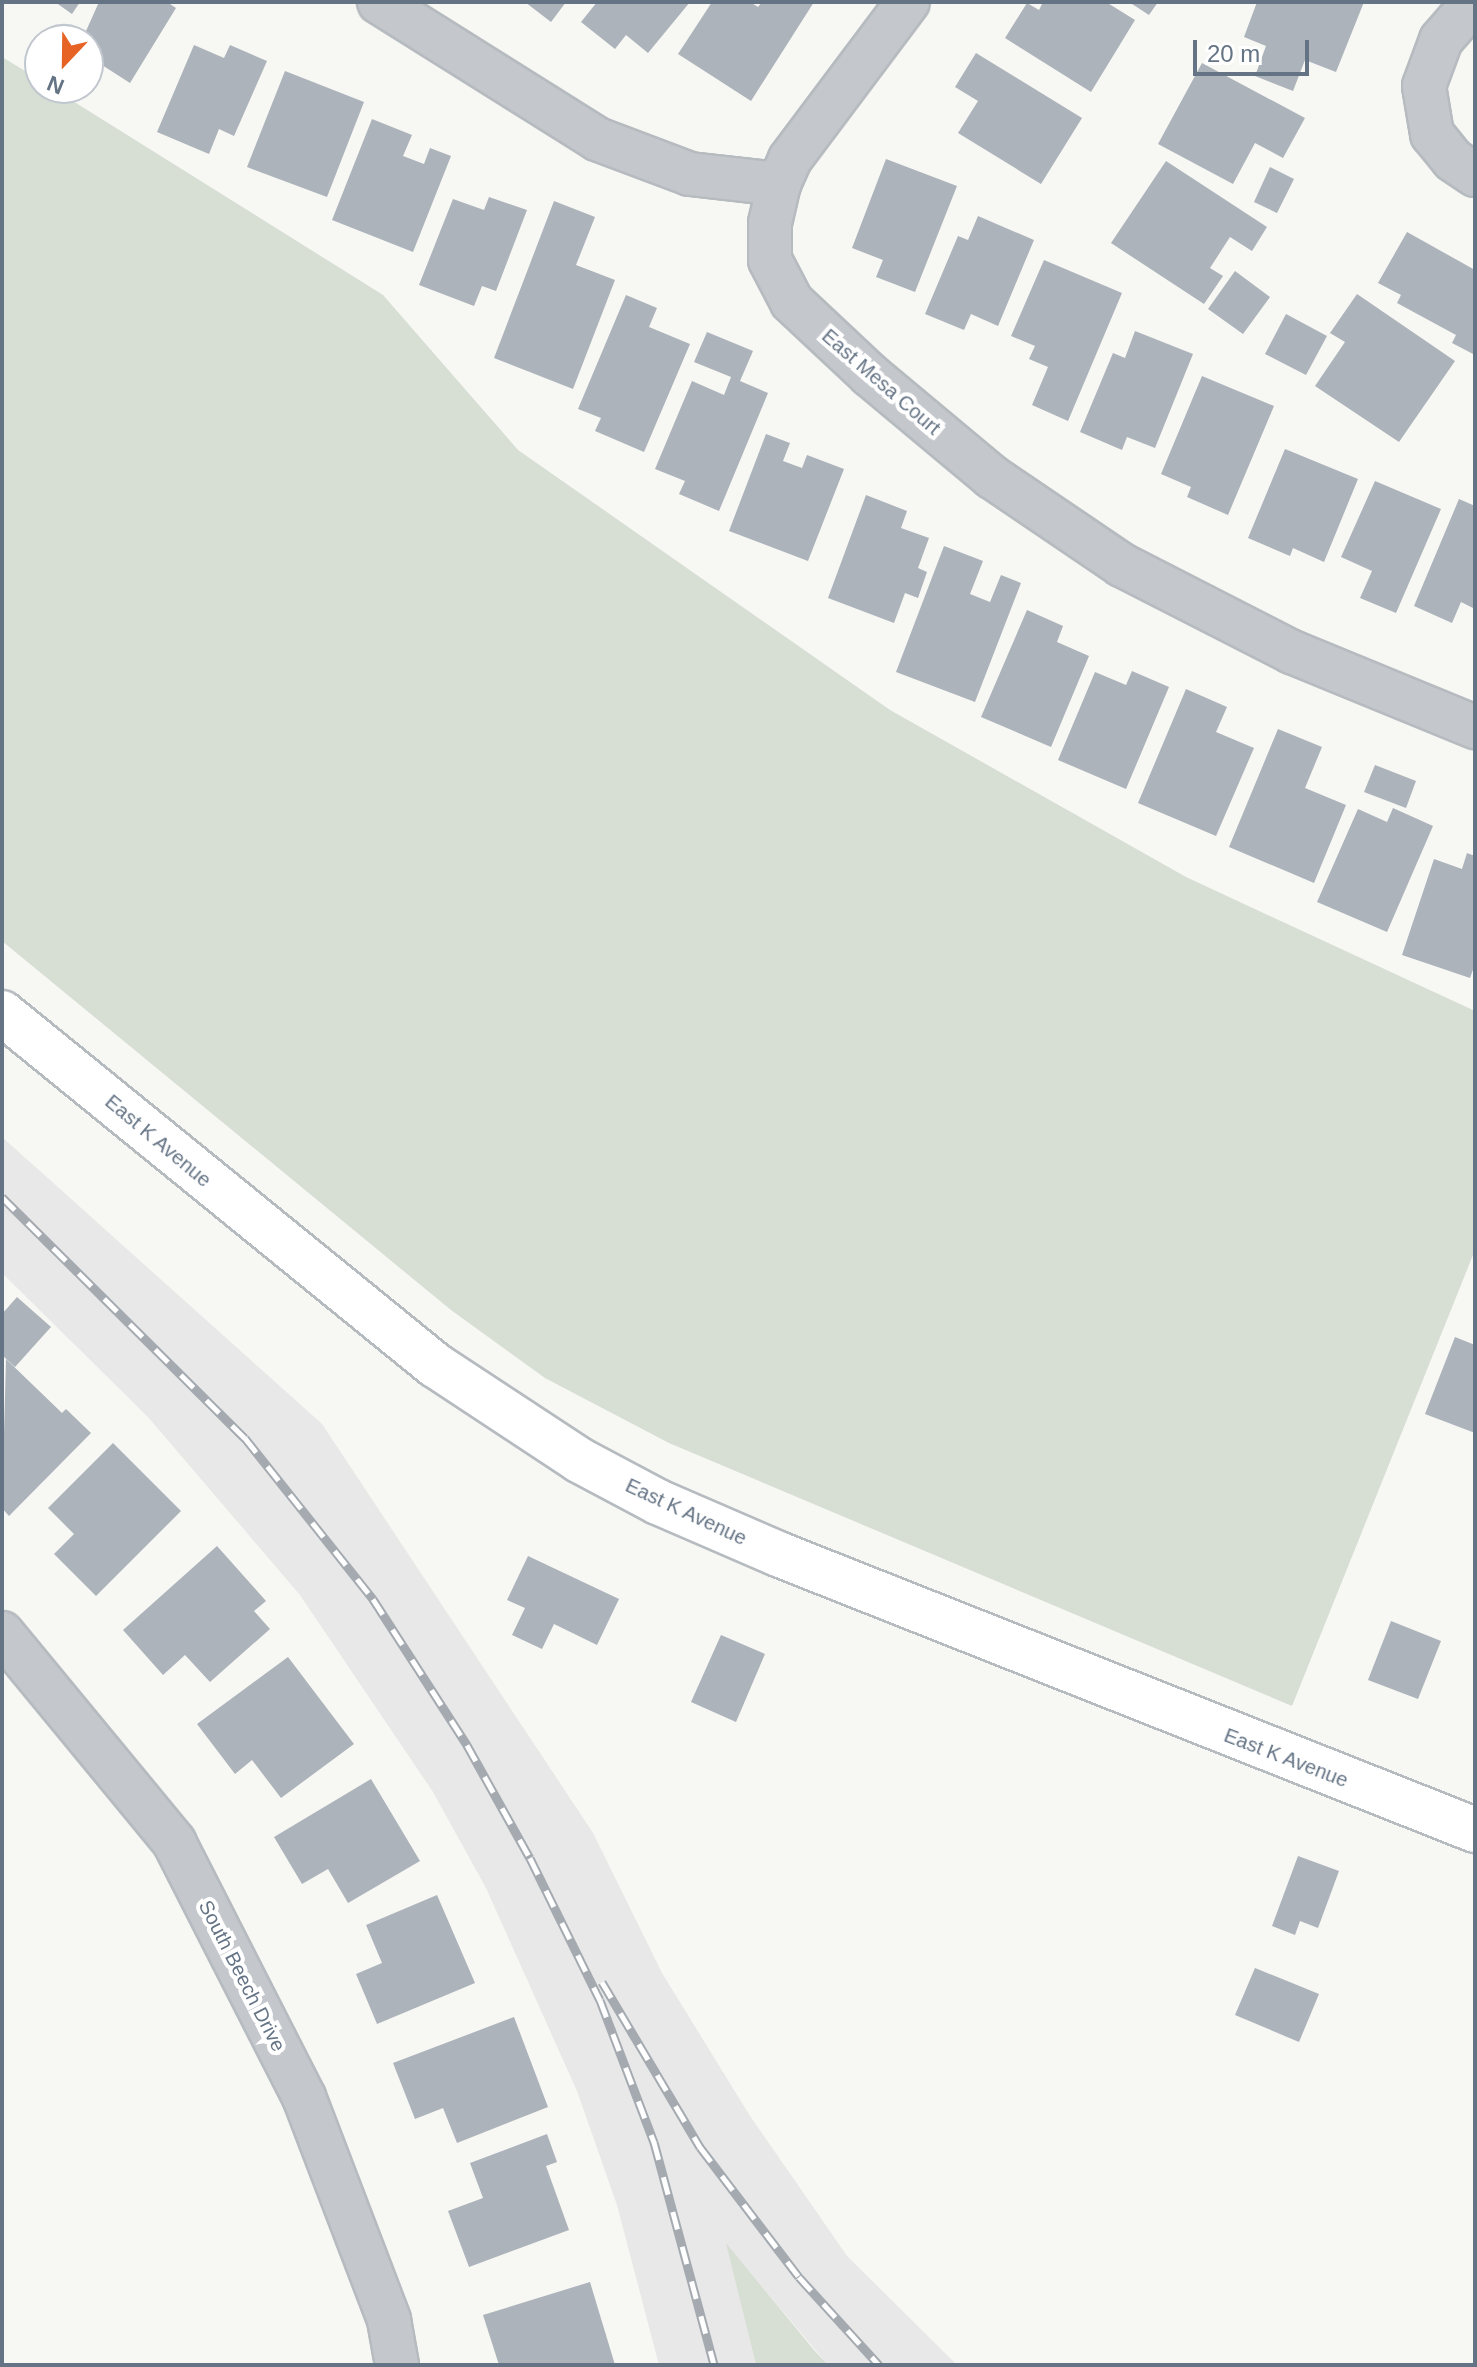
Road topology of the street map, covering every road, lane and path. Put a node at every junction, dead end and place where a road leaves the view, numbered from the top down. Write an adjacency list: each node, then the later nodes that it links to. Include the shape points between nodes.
1 (379, 2): 5 (street, via 597,139 690,174)
2 (908, 2): 5 (street, East Mesa Court, via 790,159)
3 (1474, 2): 4 (street, via 1441,40 1424,86 1432,134 1453,160)
4 (1475, 175)
5 (779, 184): 6 (street, East Mesa Court, via 770,223 770,260 792,302 992,477 1122,565 1292,652)
6 (1475, 727)
7 (2, 1013): 9 (street, East K Avenue, via 435,1365 579,1460 658,1502 778,1554)
8 (2, 1633): 10 (street, South Beech Drive, via 174,1842 304,2097 389,2320)
9 (1475, 1830)
10 (397, 2365)

